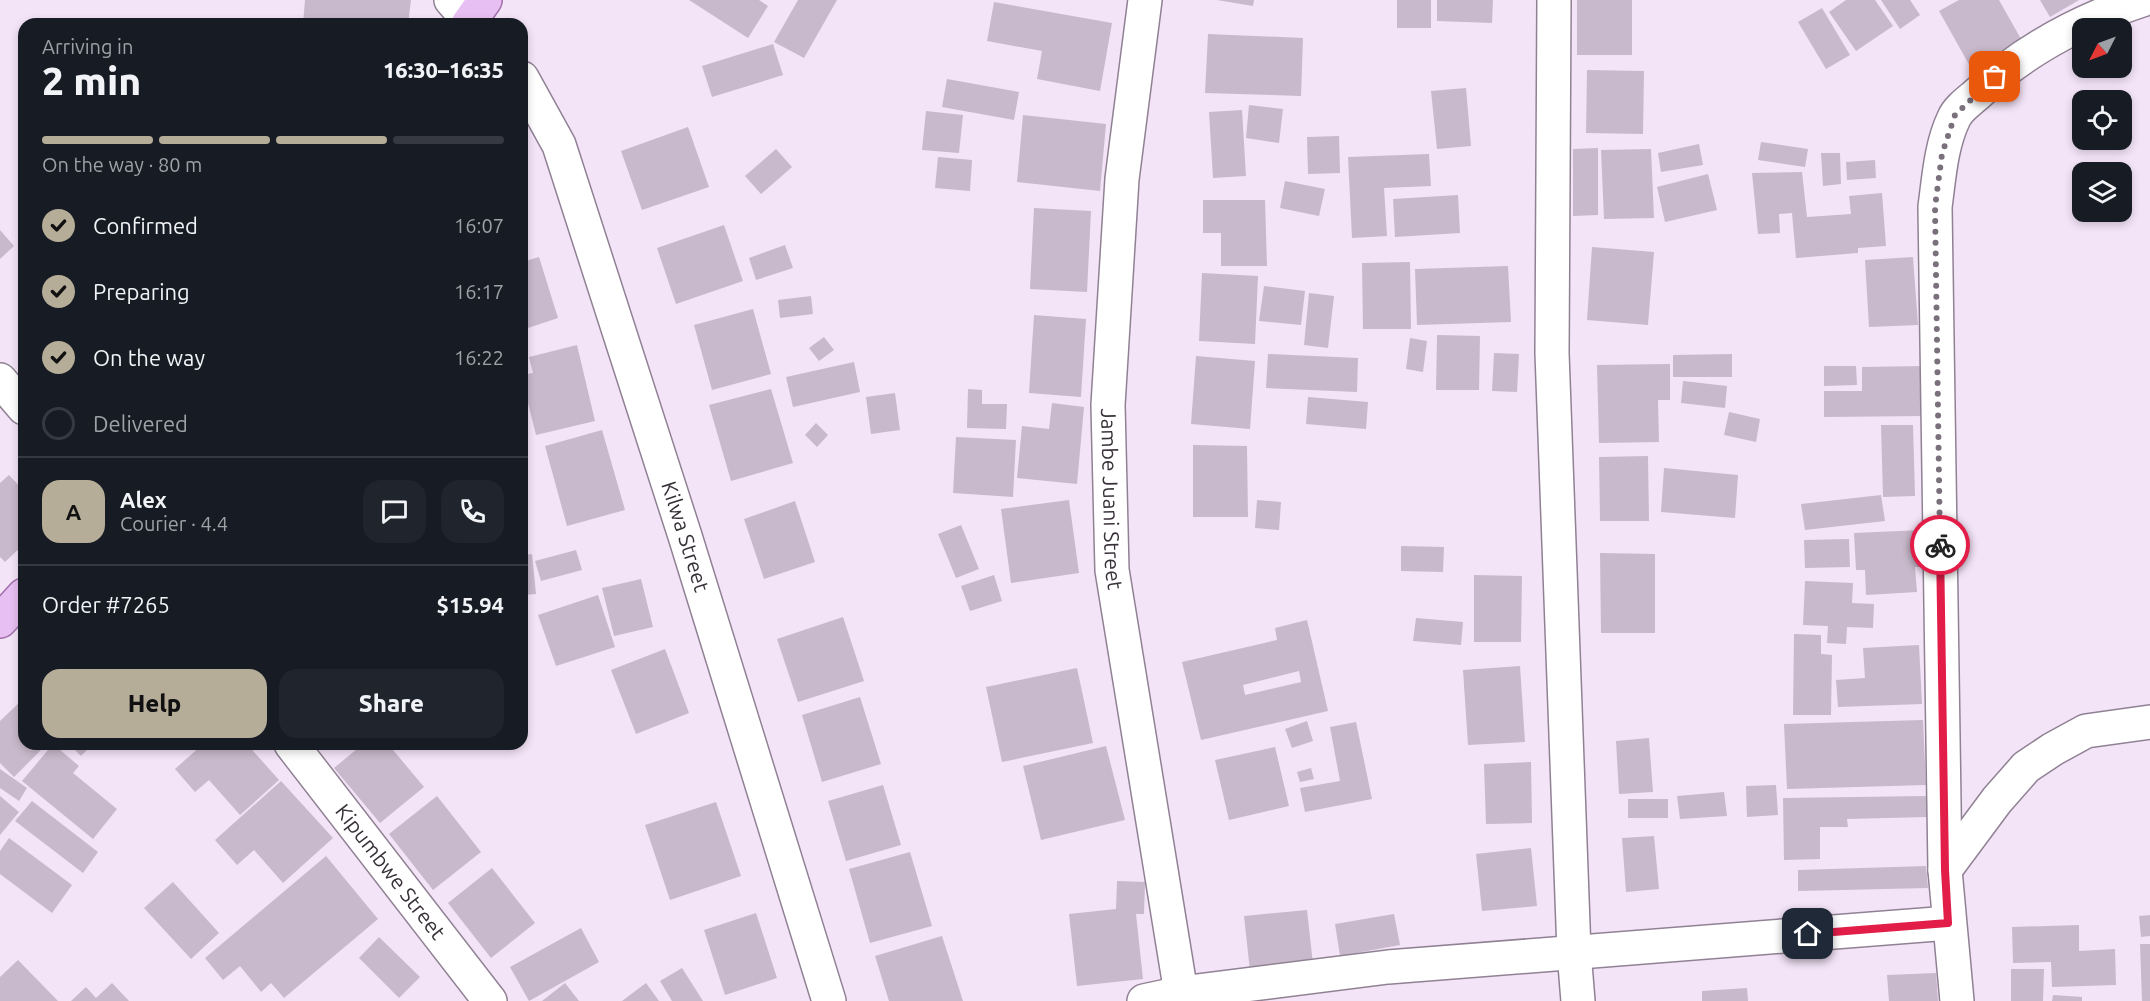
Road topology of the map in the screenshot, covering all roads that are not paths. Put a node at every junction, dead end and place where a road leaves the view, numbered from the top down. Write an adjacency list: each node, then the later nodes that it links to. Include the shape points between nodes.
1 (1145, 0): 14 (street, Jambe Juani Street, via 1122,179 1108,405 1112,570)
2 (1554, 0): 13 (street, via 1552,353)
3 (2142, 0): 11 (street, via 2105,12 2044,44 1995,77 1955,115 1942,154 1935,207)
4 (528, 89): 16 (street, Kilwa Street, via 563,156)
5 (0, 380): 6 (street)
6 (18, 401)
7 (18, 602): 8 (main road)
8 (0, 621)
9 (2150, 722): 11 (street, via 2086,731 2026,767)
10 (296, 750): 15 (street, Kipumbwe Street)
11 (1945, 870): 12 (street)
12 (1948, 923): 13 (street); 19 (street)
13 (1574, 952): 14 (street, via 1388,967); 18 (street)
14 (1181, 993): 17 (street)
15 (490, 1001)
16 (829, 1001)
17 (1144, 1001)
18 (1578, 1001)
19 (1957, 1001)

